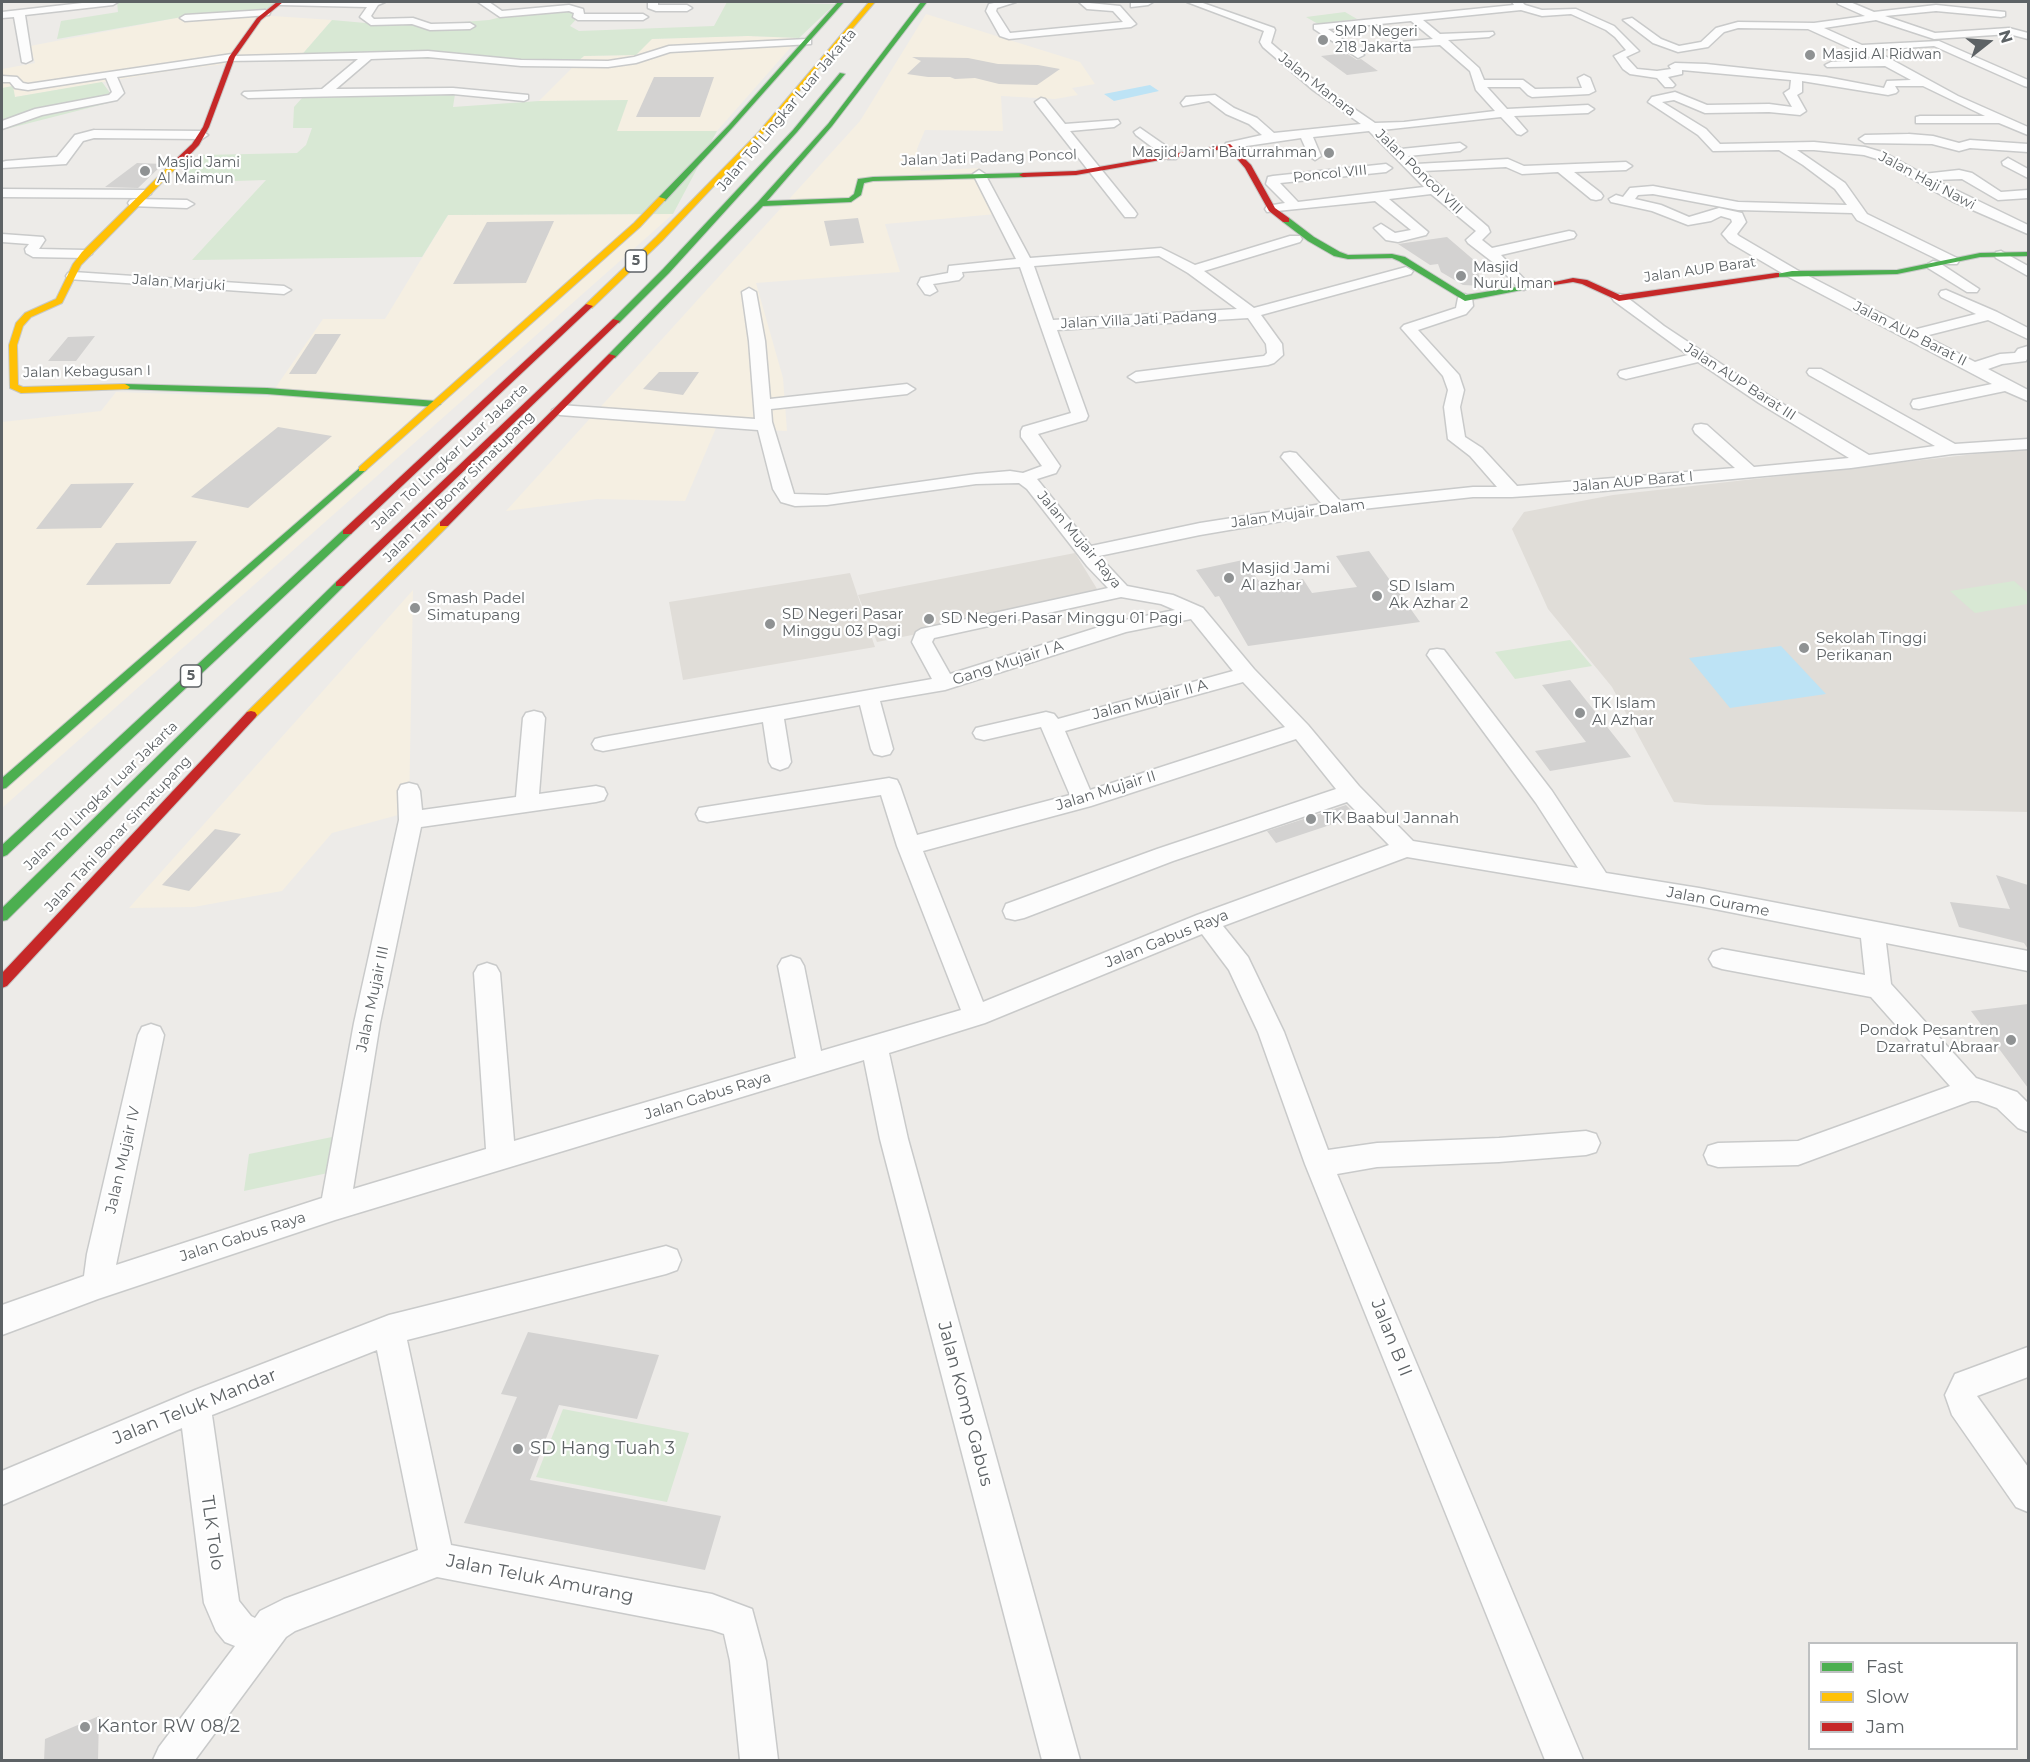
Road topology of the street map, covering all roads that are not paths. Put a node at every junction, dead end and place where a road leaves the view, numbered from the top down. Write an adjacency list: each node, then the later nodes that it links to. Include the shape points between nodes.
1 (113, 2): 19 (street)
2 (280, 2): 13 (street); 20 (main road)
3 (483, 2): 14 (street, via 500,14)
4 (653, 2): 15 (street, via 656,8)
5 (841, 2): 40 (main road)
6 (872, 2): 170 (main road, Jalan Tol Lingkar Luar Jakarta / 5, via 759,135 695,203)
7 (924, 2): 108 (main road, Jalan Tahi Bonar Simatupang, via 830,125)
8 (1011, 2): 9 (street, via 991,7 1004,34 1033,35 1131,24 1116,8 1089,7)
9 (1084, 2)
10 (1148, 2): 16 (street)
11 (1192, 2): 74 (street, Jalan Manara, via 1270,31 1265,40 1267,45 1317,88)
12 (1842, 2): 23 (street)
13 (377, 3): 33 (street, via 365,17 371,22)
14 (569, 5): 24 (street, via 579,11)
15 (691, 5): 30 (street)
16 (1135, 5)
17 (1517, 6): 18 (street, via 1542,13); 25 (street)
18 (1572, 6): 53 (street, via 1619,35 1633,51 1621,55 1625,64 1636,72)
19 (19, 13): 22 (street); 46 (street)
20 (265, 13): 26 (street); 45 (main road)
21 (2001, 14): 23 (street, via 1929,8)
22 (2, 15)
23 (1875, 16): 28 (street); 34 (street)
24 (578, 17): 27 (street); 29 (street)
25 (1413, 17): 37 (street); 43 (street, via 1318,27)
26 (185, 18)
27 (643, 18)
28 (1892, 18): 32 (street, via 1952,16); 39 (street)
29 (566, 20)
30 (683, 20)
31 (1628, 20): 34 (street, via 1657,41 1678,49 1708,43 1716,33 1731,26)
32 (1969, 23)
33 (470, 26)
34 (1812, 26): 42 (street)
35 (1489, 34): 37 (street)
36 (1375, 36): 37 (street)
37 (1437, 36): 41 (street); 57 (street, via 1470,65)
38 (2028, 36): 39 (street, via 2009,31)
39 (1934, 39): 42 (street); 51 (street)
40 (807, 42): 44 (street, via 669,49 608,64 521,63 440,54); 156 (main road, via 637,225)
41 (1379, 47)
42 (1862, 48): 47 (street)
43 (1358, 54)
44 (369, 55): 45 (street); 62 (street)
45 (233, 56): 52 (street); 80 (main road)
46 (26, 60)
47 (1888, 62): 49 (street); 58 (street)
48 (850, 63): 174 (main road, Jalan Tol Lingkar Luar Jakarta / 5, via 795,131 673,263)
49 (1832, 65)
50 (2028, 69): 51 (street)
51 (1998, 71): 59 (street)
52 (112, 74): 56 (street, via 28,87 19,86 13,79); 73 (street, via 118,93 114,102 39,112)
53 (1659, 74): 54 (street, via 1678,72 1675,66 1688,66); 64 (street)
54 (1797, 77): 58 (street, via 1888,92 1892,91 1888,85 1893,82); 64 (street, via 1796,92 1790,93 1800,111 1705,110)
55 (1584, 78): 60 (street, via 1589,91)
56 (2, 79)
57 (1480, 84): 60 (street, via 1523,83 1532,93); 69 (street)
58 (1927, 84): 70 (street)
59 (2028, 84)
60 (1579, 92): 69 (street, Jalan Jati Padang Poncol, via 1586,109)
61 (248, 94): 62 (street)
62 (324, 94): 65 (street, via 453,91)
63 (1230, 94): 66 (street)
64 (1675, 96): 85 (street, Jalan Haji Nawi, via 1654,102 1702,132 1715,148)
65 (524, 97)
66 (1211, 97): 68 (street); 81 (street, via 1253,121)
67 (1041, 102): 75 (street)
68 (1187, 103)
69 (1505, 113): 74 (street, Jalan Jati Padang Poncol); 76 (street)
70 (2002, 119): 71 (street); 77 (street)
71 (1920, 120)
72 (1114, 123): 75 (street)
73 (2, 125)
74 (1372, 127): 79 (street, Jalan Jati Padang Poncol); 87 (street, Jalan Poncol VIII)
75 (1063, 128): 97 (street)
76 (1521, 131)
77 (2028, 131)
78 (1140, 132): 88 (street)
79 (1305, 134): 81 (street, Jalan Jati Padang Poncol); 89 (street)
80 (202, 135): 91 (street, via 94,134 79,138 61,161); 106 (main road, via 186,157)
81 (1271, 137): 83 (street, Jalan Jati Padang Poncol)
82 (1865, 139): 86 (street, via 1920,139 1959,147 1970,144)
83 (1230, 146): 88 (main road, Jalan Jati Padang Poncol); 110 (main road, via 1248,167)
84 (1460, 147): 87 (street)
85 (1784, 148): 100 (street, Jalan Haji Nawi, via 1856,148 1881,156); 111 (street, via 1833,180 1846,192)
86 (2028, 148)
87 (1399, 153): 95 (street, Jalan Poncol VIII)
88 (1173, 156): 97 (main road, Jalan Jati Padang Poncol)
89 (1315, 156)
90 (2008, 162): 99 (street)
91 (30, 164): 92 (street); 102 (street)
92 (6, 165)
93 (1626, 166): 96 (street)
94 (1386, 168): 109 (street, Poncol VIII, via 1273,180)
95 (1413, 168): 96 (street, via 1509,163 1522,170); 101 (street, Jalan Poncol VIII)
96 (1562, 169): 105 (street)
97 (1095, 170): 98 (main road, Jalan Jati Padang Poncol, via 1038,175); 112 (street)
98 (979, 174): 108 (main road, Jalan Jati Padang Poncol, via 873,179 861,181 856,197 850,200); 125 (street, Jalan Villa Jati Padang)
99 (2028, 174)
100 (1918, 178): 103 (street, via 1959,174 1998,196); 115 (street, Jalan Haji Nawi)
101 (1434, 190): 104 (street); 120 (street, Jalan Poncol VIII, via 1483,230 1473,240)
102 (2, 193): 106 (street)
103 (2028, 194)
104 (1376, 195): 109 (street); 114 (street, via 1421,232 1392,237)
105 (1596, 196)
106 (140, 198): 107 (street); 121 (main road)
107 (187, 204)
108 (761, 204): 159 (main road, Jalan Tahi Bonar Simatupang)
109 (1295, 206): 110 (street)
110 (1272, 209): 138 (main road, via 1337,254 1407,260)
111 (1855, 209): 113 (street, Jalan AUP Barat II, via 1738,206 1653,190 1635,191 1622,200); 124 (street, via 1869,221)
112 (1130, 214)
113 (1693, 221): 117 (street, Jalan AUP Barat II); 117 (street, via 1719,212 1737,216 1739,222)
114 (1381, 228)
115 (2028, 230)
116 (1569, 235): 120 (street)
117 (1730, 236): 130 (street, Jalan AUP Barat II)
118 (2, 238): 121 (street, via 38,240 33,253)
119 (1295, 239): 127 (street)
120 (1490, 253): 132 (street, Jalan Poncol VIII)
121 (85, 254): 131 (main road)
122 (2028, 254): 123 (main road, Jalan AUP Barat)
123 (2001, 255): 124 (main road, Jalan AUP Barat); 129 (street)
124 (1952, 261): 126 (main road, Jalan AUP Barat)
125 (1025, 262): 127 (street, via 1161,252); 135 (street, via 957,268 954,277 926,281); 144 (street, Jalan Villa Jati Padang)
126 (1932, 265): 130 (main road, Jalan AUP Barat, via 1884,273); 133 (street)
127 (1193, 270): 141 (street)
128 (1406, 271): 141 (street, Jalan Villa Jati Padang)
129 (2028, 272)
130 (1792, 273): 139 (main road, Jalan AUP Barat); 146 (street, Jalan AUP Barat II)
131 (73, 276): 134 (street, Jalan Marjuki); 142 (main road, via 59,302)
132 (1524, 286): 138 (main road); 139 (main road, via 1578,281)
133 (1972, 289)
134 (284, 290)
135 (930, 291)
136 (749, 292): 158 (street, Jalan Mujair Raya)
137 (1946, 294): 143 (street)
138 (1465, 298): 168 (street, via 1466,306 1461,311 1409,328 1451,375 1456,390 1452,407 1456,439 1476,452)
139 (1619, 298): 148 (street, Jalan AUP Barat III)
140 (10, 312): 142 (main road)
141 (1252, 313): 144 (street, Jalan Villa Jati Padang); 152 (street, via 1274,344 1275,355 1268,360)
142 (28, 315): 156 (main road, Jalan Kebagusan I, via 14,336 12,380 18,390 157,387)
143 (1992, 315): 145 (street); 146 (street)
144 (1047, 325): 167 (street, via 1080,416 1029,431 1051,466)
145 (2028, 333)
146 (1911, 335): 149 (street, Jalan AUP Barat II)
147 (2028, 351): 149 (street, via 2020,358 2000,359)
148 (1697, 353): 151 (street, via 1696,358); 165 (street, Jalan AUP Barat III, via 1765,400)
149 (1974, 368): 153 (street, Jalan AUP Barat II)
150 (1815, 372): 163 (street)
151 (1626, 374)
152 (1136, 377)
153 (2009, 385): 155 (street, Jalan AUP Barat II); 157 (street)
154 (907, 389): 158 (street)
155 (2028, 396)
156 (436, 404): 189 (main road)
157 (1919, 404)
158 (762, 405): 160 (street, Jalan Mujair Raya)
159 (560, 411): 160 (street); 210 (main road, Jalan Tahi Bonar Simatupang, via 259,707)
160 (765, 425): 167 (street, Jalan Mujair Raya, via 782,489 787,498 795,501 976,479)
161 (1701, 429): 166 (street)
162 (2028, 444): 163 (street, Jalan AUP Barat I)
163 (1952, 449): 165 (street, Jalan AUP Barat I)
164 (1290, 457): 169 (street)
165 (1865, 460): 166 (street, Jalan AUP Barat I)
166 (1749, 472): 168 (street, Jalan AUP Barat I)
167 (1024, 478): 171 (street, Jalan Mujair Raya)
168 (1512, 492): 169 (street, Jalan Mujair Dalam, via 1473,492)
169 (1335, 507): 171 (street, Jalan Mujair Dalam)
170 (324, 553): 178 (main road, via 291,569); 199 (main road, Jalan Tol Lingkar Luar Jakarta / 5)
171 (1087, 553): 172 (street, Jalan Mujair Raya)
172 (1121, 591): 173 (street, Jalan Mujair Raya, via 1166,599); 177 (street, via 928,633 922,642)
173 (1196, 612): 176 (street, Jalan Mujair Raya); 177 (street, Gang Mujair I A, via 1122,626)
174 (309, 615): 185 (main road, via 297,643); 202 (main road, Jalan Tol Lingkar Luar Jakarta / 5)
175 (1437, 656): 200 (street, via 1544,797)
176 (1247, 674): 182 (street, Jalan Mujair II A); 183 (street, Jalan Mujair Raya)
177 (945, 684): 179 (street, Gang Mujair I A)
178 (150, 696)
179 (869, 698): 180 (street, Gang Mujair I A); 187 (street)
180 (773, 714): 186 (street, Gang Mujair I A); 188 (street)
181 (534, 718): 194 (street)
182 (1053, 727): 184 (street, via 1046,719 1038,719); 193 (street)
183 (1300, 729): 191 (street, Jalan Mujair Raya); 193 (street, Jalan Mujair II)
184 (984, 733)
185 (201, 740)
186 (603, 744)
187 (882, 748)
188 (780, 762)
189 (2, 784)
190 (409, 791): 196 (street, Jalan Mujair III)
191 (1351, 792): 198 (street, Jalan Mujair Raya); 201 (street)
192 (596, 794): 194 (street)
193 (1083, 800): 197 (street, Jalan Mujair II)
194 (527, 804): 196 (street)
195 (707, 814): 197 (street, via 891,795)
196 (411, 820): 221 (street, Jalan Mujair III, via 367,1023)
197 (909, 846): 211 (street)
198 (1406, 848): 200 (street, Jalan Gurame); 203 (street, Jalan Gabus Raya)
199 (2, 852)
200 (1599, 881): 204 (street, Jalan Gurame, via 1699,897)
201 (1015, 911)
202 (2, 916)
203 (1209, 926): 211 (street, Jalan Gabus Raya); 220 (street, Jalan B II, via 1239,964 1271,1032)
204 (1872, 938): 206 (street, Jalan Gurame); 209 (street)
205 (1722, 959): 209 (street)
206 (2028, 961)
207 (791, 966): 214 (street)
208 (486, 973): 219 (street)
209 (1878, 980): 215 (street)
210 (2, 982)
211 (976, 1016): 213 (street, Jalan Gabus Raya)
212 (152, 1035): 223 (street, Jalan Mujair IV)
213 (877, 1059): 214 (street, Jalan Gabus Raya); 234 (street, Jalan Komp Gabus, via 894,1139)
214 (812, 1065): 219 (street, Jalan Gabus Raya)
215 (1970, 1090): 216 (street, via 1978,1089 2007,1100); 218 (street, via 1798,1153)
216 (2028, 1120)
217 (1586, 1143): 220 (street, via 1377,1155)
218 (1718, 1155)
219 (501, 1159): 221 (street, Jalan Gabus Raya)
220 (1319, 1164): 235 (street, Jalan B II)
221 (335, 1207): 223 (street, Jalan Gabus Raya)
222 (666, 1260): 225 (street, Jalan Teluk Mandar)
223 (98, 1285): 224 (street, Jalan Gabus Raya)
224 (2, 1320)
225 (389, 1330): 227 (street, Jalan Teluk Mandar); 230 (street)
226 (2028, 1362): 229 (street, via 1970,1383 1961,1395 1963,1404)
227 (195, 1406): 228 (street, Jalan Teluk Mandar); 231 (street, TLK Tolo, via 222,1603 238,1629)
228 (2, 1488)
229 (2028, 1495)
230 (436, 1560): 231 (street, Jalan Teluk Amurang, via 284,1617); 233 (street, Jalan Teluk Amurang, via 712,1612 739,1622 748,1661)
231 (262, 1639): 232 (street, Jalan Teluk Amurang)
232 (172, 1761)
233 (759, 1761)
234 (1061, 1761)
235 (1564, 1761)

